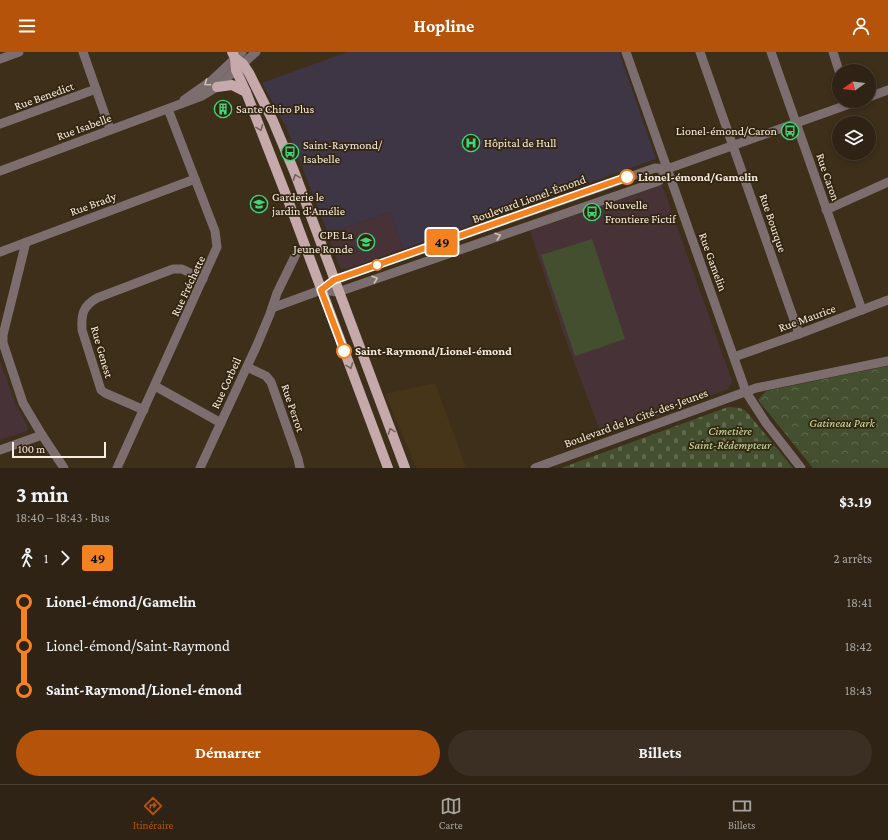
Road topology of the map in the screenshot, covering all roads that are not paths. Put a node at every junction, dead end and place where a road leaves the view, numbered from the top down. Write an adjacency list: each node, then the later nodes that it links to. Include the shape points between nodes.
1 (19, 52): 8 (street)
2 (83, 52): 12 (street)
3 (256, 52): 9 (street)
4 (626, 52): 22 (street, Rue Gamelin)
5 (700, 52): 21 (street, Rue Bourque)
6 (771, 52): 18 (street, Rue Caron)
7 (833, 52): 10 (street)
8 (0, 59)
9 (238, 59): 11 (street, Rue Isabelle); 14 (main road); 16 (street, Rue Isabelle, one-way to 16); 31 (main road, one-way to 9, via 270,114)
10 (837, 64)
11 (217, 87): 14 (main road, via 232,85); 16 (street, Rue Isabelle, via 202,96)
12 (96, 89): 19 (street, Rue Benedict); 20 (street)
13 (888, 90): 15 (street)
14 (246, 92): 32 (main road, one-way to 32)
15 (876, 94)
16 (172, 107): 20 (street, Rue Isabelle); 24 (street, Rue Fréchette)
17 (835, 108): 18 (street, Boulevard Lionel-Émond)
18 (795, 122): 21 (street, Boulevard Lionel-Émond); 26 (street, Rue Caron)
19 (0, 124)
20 (110, 130): 23 (street, Rue Isabelle)
21 (732, 145): 22 (street, Boulevard Lionel-Émond); 37 (street, Rue Bourque)
22 (667, 169): 31 (street, Boulevard Lionel-Émond, via 655,168); 33 (street, Boulevard Lionel-Émond, one-way to 22, via 659,180); 39 (street, Rue Gamelin)
23 (0, 171)
24 (195, 179): 27 (street, Rue Brady); 30 (street, Rue Fréchette, via 218,242)
25 (888, 182): 26 (street)
26 (826, 210): 36 (street, Rue Caron)
27 (26, 242): 28 (street, Rue Brady); 38 (street)
28 (0, 252)
29 (296, 254): 35 (street, Rue Corbeil)
30 (203, 279): 42 (street, Rue Fréchette); 44 (street, Rue Genest, via 182,269 172,269 97,298 89,302 85,308 81,322 82,330 101,390)
31 (334, 280): 32 (street, Boulevard Lionel-Émond); 33 (main road)
32 (321, 290): 33 (street, Boulevard Lionel-Émond); 35 (street); 52 (main road, one-way to 52)
33 (338, 292): 53 (main road, one-way to 33)
34 (888, 300): 36 (street, Rue Maurice)
35 (272, 308): 41 (street, Rue Corbeil)
36 (862, 310): 37 (street, Rue Maurice)
37 (799, 334): 39 (street, Rue Maurice)
38 (1, 335): 46 (street, via 20,396)
39 (734, 357): 43 (street, Rue Gamelin)
40 (888, 361): 43 (street, Boulevard de la Cité-des-Jeunes)
41 (247, 367): 45 (street, Rue Corbeil); 51 (street, Rue Perrot, via 266,376 271,382)
42 (155, 386): 44 (street, Rue Fréchette); 45 (street)
43 (746, 392): 54 (street, Boulevard de la Cité-des-Jeunes); 55 (street, Rue Gamelin, via 766,423)
44 (144, 410): 49 (street, Rue Fréchette)
45 (221, 423): 50 (street, Rue Corbeil)
46 (42, 435): 47 (street); 48 (street)
47 (0, 450)
48 (64, 468)
49 (117, 468)
50 (200, 468)
51 (300, 468)
52 (388, 468)
53 (405, 468)
54 (535, 468)
55 (802, 468)

